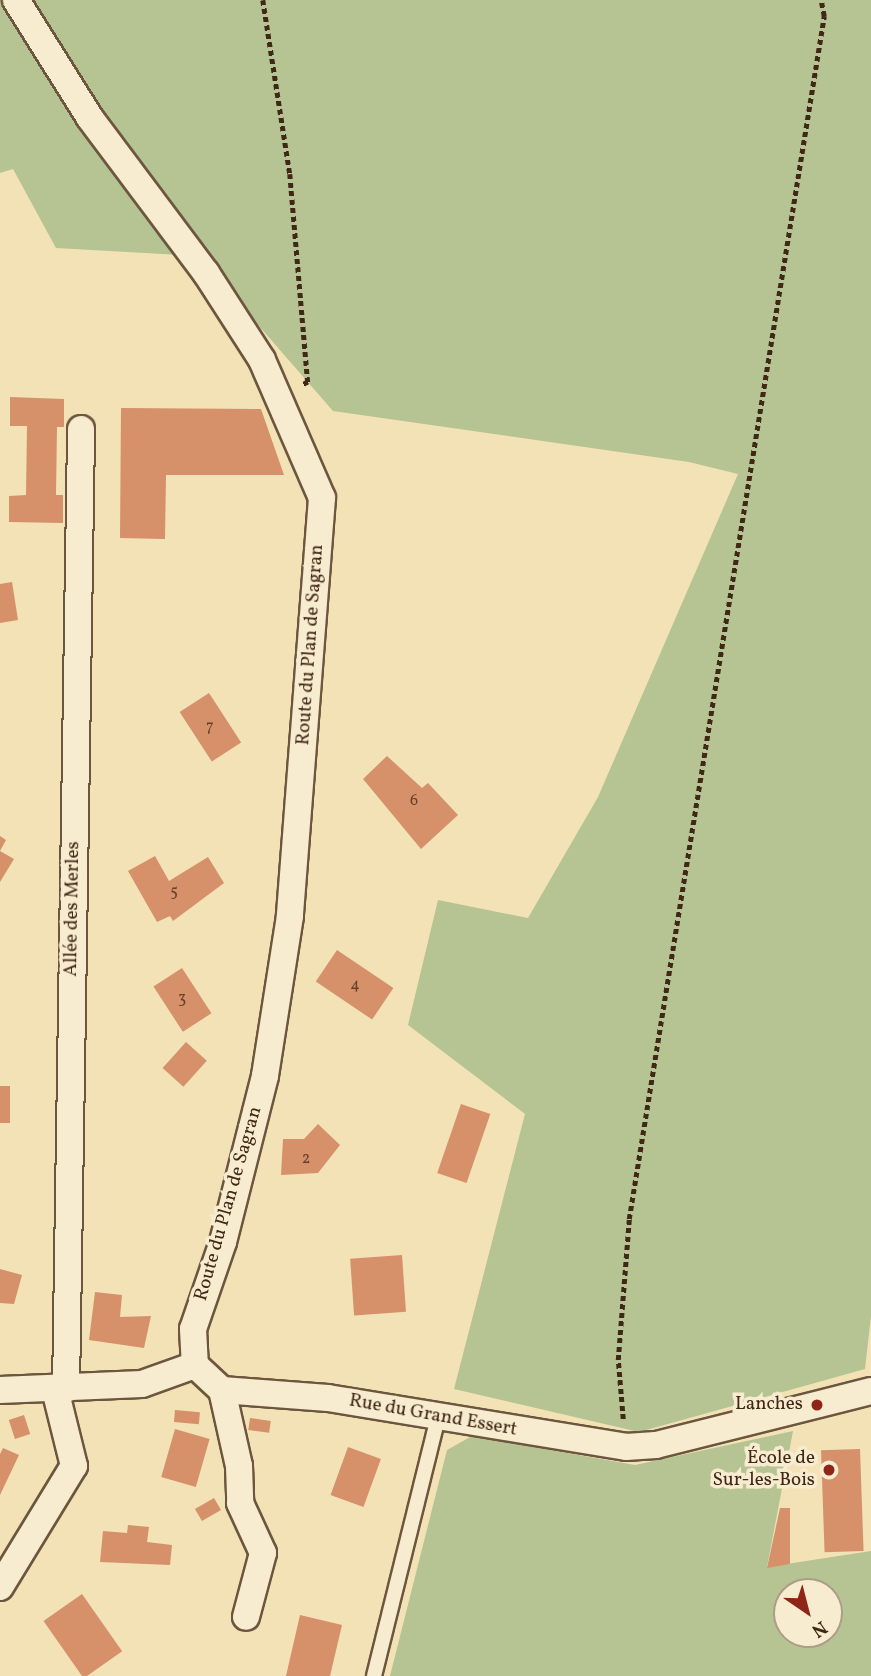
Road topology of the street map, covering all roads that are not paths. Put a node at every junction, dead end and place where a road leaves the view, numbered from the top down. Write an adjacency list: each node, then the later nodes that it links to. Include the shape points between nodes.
1 (16, 0): 3 (street, Route du Plan de Sagran, via 90,118 206,273 262,360 322,498 290,916 265,1076 223,1242 193,1329)
2 (81, 429): 4 (street, Allée des Merles)
3 (195, 1365): 4 (street, via 142,1384); 6 (street)
4 (60, 1389): 5 (street); 9 (street, Allée des Merles, via 74,1465)
5 (0, 1390)
6 (222, 1390): 8 (street, Rue du Grand Essert, via 328,1398); 10 (street, via 239,1466 240,1503 263,1553)
7 (871, 1391): 8 (street, Rue du Grand Essert, via 656,1445 626,1447)
8 (438, 1417): 11 (lane)
9 (0, 1587)
10 (246, 1617)
11 (374, 1676)

